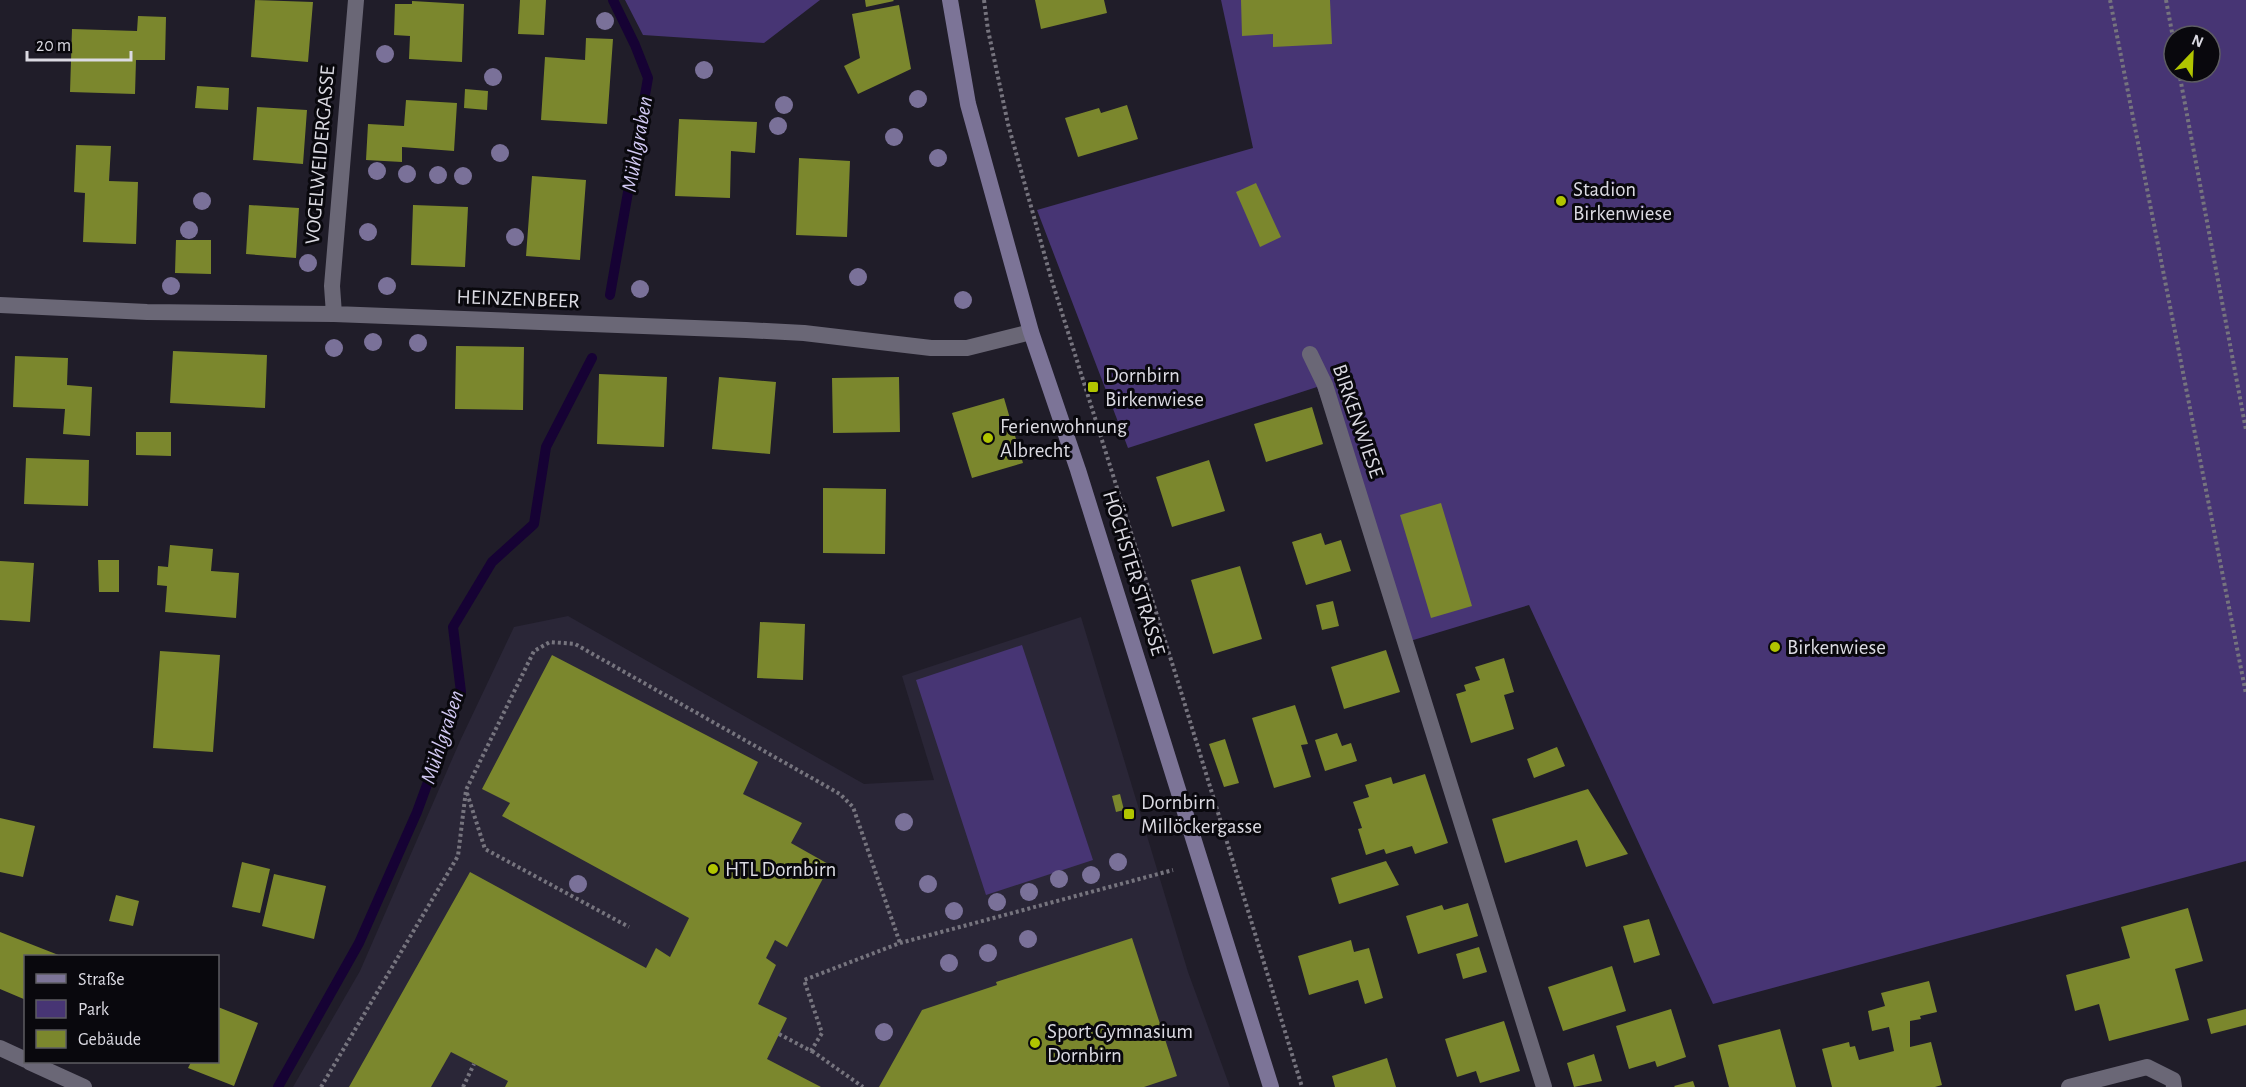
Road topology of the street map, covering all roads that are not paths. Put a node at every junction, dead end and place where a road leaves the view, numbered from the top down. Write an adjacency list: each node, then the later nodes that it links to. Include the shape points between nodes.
1 (356, 0): 4 (street, VOGELWEIDERGASSE, via 332,286)
2 (950, 0): 5 (main road, HÖCHSTER STRASSE, via 968,104)
3 (0, 305): 4 (street, HEINZENBEER, via 147,312)
4 (334, 314): 5 (street, HEINZENBEER, via 804,333 931,348 968,348)
5 (1032, 332): 11 (main road, HÖCHSTER STRASSE)
6 (1310, 354): 12 (street, BIRKENWIESE, via 1325,385)
7 (0, 1048): 8 (street)
8 (24, 1060)
9 (31, 1063): 10 (street)
10 (84, 1087)
11 (1271, 1087)
12 (1544, 1087)
13 (2069, 1087): 14 (street, via 2147,1067 2173,1080)
14 (2174, 1087)

